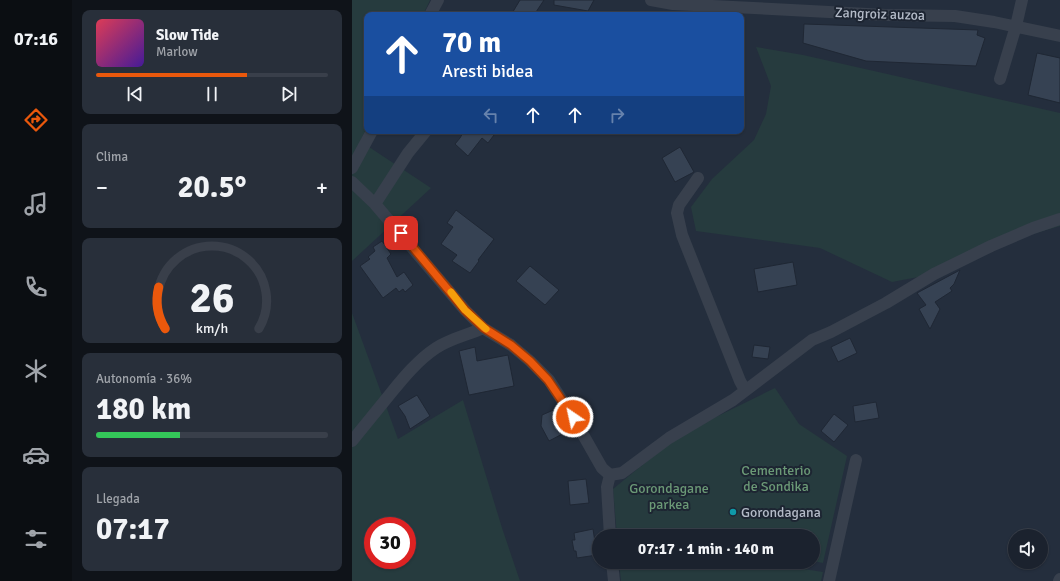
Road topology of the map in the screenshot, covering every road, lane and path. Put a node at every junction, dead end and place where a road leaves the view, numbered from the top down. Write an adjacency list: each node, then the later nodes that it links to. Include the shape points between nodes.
1 (438, 0): 5 (street)
2 (651, 0): 4 (street, Zangroiz auzoa, via 673,4)
3 (1022, 0): 6 (street)
4 (772, 5): 6 (street, Zangroiz auzoa, via 886,15 955,16)
5 (432, 12)
6 (1016, 26): 7 (street, Zangroiz auzoa); 8 (street)
7 (1060, 36)
8 (1000, 79)
9 (370, 134): 11 (street)
10 (423, 134): 14 (street, via 408,152)
11 (352, 168)
12 (698, 178): 17 (street, via 679,205 677,214 682,235)
13 (352, 182): 14 (street)
14 (375, 204): 16 (street, via 465,310)
15 (1060, 219): 17 (street, via 991,246 812,340)
16 (484, 328): 18 (street, via 451,339 422,358 405,375); 20 (street, via 511,345 548,380 602,468)
17 (745, 390): 20 (street, via 733,400 669,438 622,473)
18 (352, 441)
19 (856, 460): 24 (street)
20 (610, 475): 21 (street, via 607,487)
21 (610, 529)
22 (613, 569): 23 (street)
23 (614, 581)
24 (830, 581)

